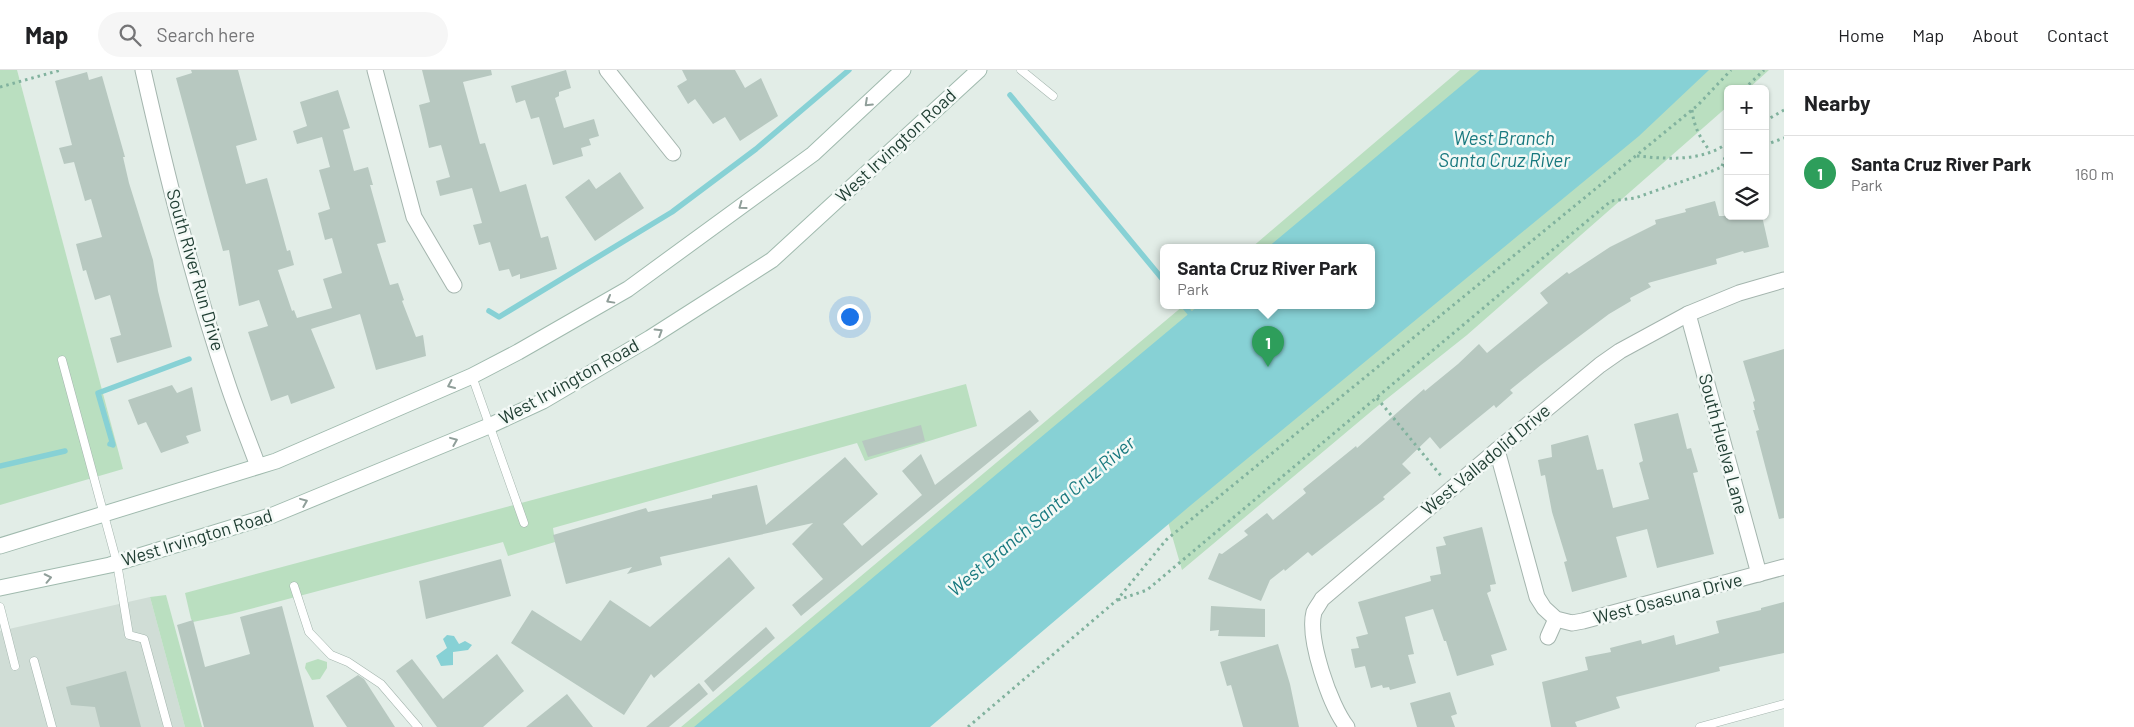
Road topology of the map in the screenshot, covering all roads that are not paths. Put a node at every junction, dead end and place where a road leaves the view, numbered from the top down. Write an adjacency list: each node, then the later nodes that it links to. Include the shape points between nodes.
1 (143, 70): 16 (street, South River Run Drive, via 194,276 228,385)
2 (375, 70): 10 (street, via 414,217)
3 (607, 70): 8 (street)
4 (903, 70): 13 (street, one-way to 13, via 813,154 628,289)
5 (979, 70): 14 (street, West Irvington Road, one-way to 5, via 543,401 772,260)
6 (1020, 70): 7 (lane)
7 (1053, 96)
8 (673, 153)
9 (1784, 280): 11 (street, West Valladolid Drive, via 1739,293)
10 (454, 284)
11 (1688, 314): 15 (street, West Valladolid Drive, via 1643,336 1600,365); 22 (street, South Huelva Lane)
12 (62, 360): 17 (lane)
13 (472, 376): 14 (lane); 16 (street, one-way to 16)
14 (489, 426): 18 (lane); 20 (street, West Irvington Road, one-way to 14, via 273,515)
15 (1497, 450): 26 (street, via 1533,586 1544,608); 34 (street, West Valladolid Drive, via 1308,610 1324,677 1336,710)
16 (258, 466): 17 (street)
17 (104, 514): 19 (street); 20 (lane)
18 (524, 523)
19 (0, 546)
20 (117, 563): 24 (street, West Irvington Road, one-way to 20); 32 (lane, via 129,635 144,639)
21 (1784, 567): 22 (street, West Osasuna Drive)
22 (1759, 574): 26 (street, West Osasuna Drive, via 1583,621 1572,623)
23 (294, 586): 33 (lane, via 309,632 331,655 381,684)
24 (0, 588)
25 (0, 607): 29 (lane)
26 (1554, 618): 27 (street)
27 (1548, 637)
28 (34, 661): 31 (lane)
29 (15, 666)
30 (1784, 704): 35 (lane)
31 (52, 727)
32 (168, 727)
33 (418, 727)
34 (1347, 727)
35 (1700, 727)

